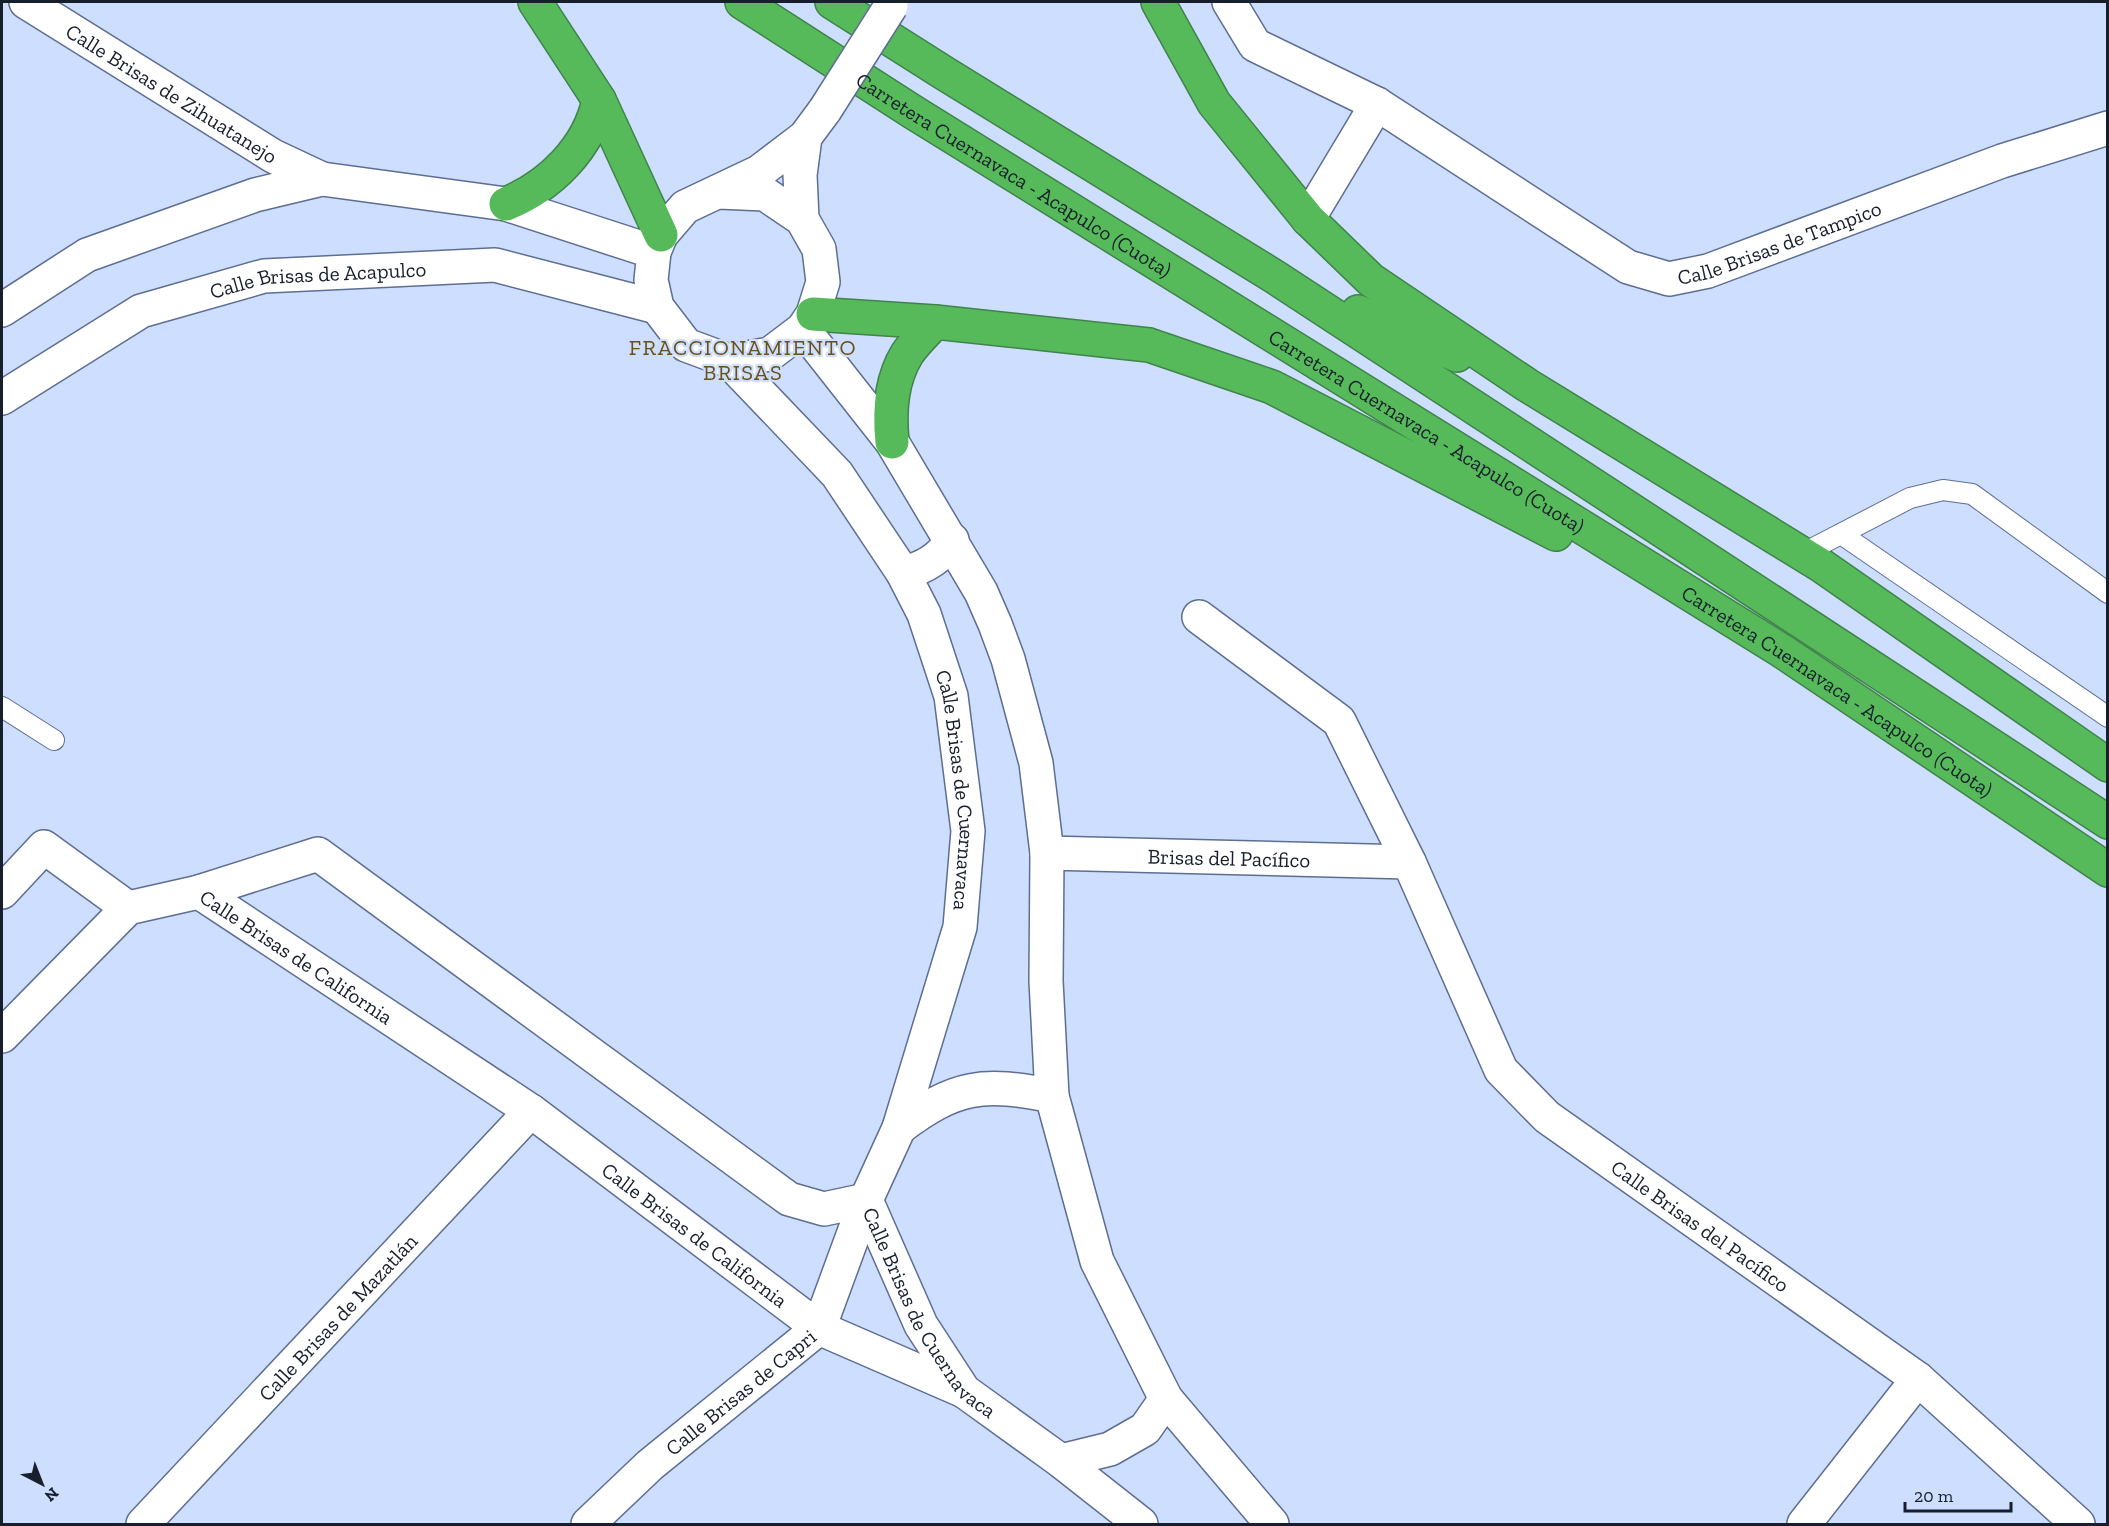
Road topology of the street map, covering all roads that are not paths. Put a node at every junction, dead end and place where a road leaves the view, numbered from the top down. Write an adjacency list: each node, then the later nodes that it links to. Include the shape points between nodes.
1 (26, 2): 12 (street, Calle Brisas de Zihuatanejo, via 273,156)
2 (535, 2): 8 (highway)
3 (742, 2): 33 (highway, Carretera Cuernavaca - Acapulco (Cuota))
4 (832, 2): 18 (highway, Carretera Cuernavaca - Acapulco (Cuota))
5 (1158, 2): 16 (highway, via 1214,103)
6 (1229, 2): 9 (street, Calle Brisas de Tampico, via 1255,45)
7 (893, 4): 11 (street, bridge)
8 (599, 100): 14 (highway, via 587,132 561,168 525,196); 17 (highway)
9 (1377, 104): 10 (street, Calle Brisas de Tampico, via 1628,267 1669,279 1708,271 2002,161); 16 (street)
10 (2108, 128)
11 (805, 137): 13 (street, via 759,172); 15 (street, via 800,175)
12 (322, 179): 14 (street); 20 (street, via 255,195 87,255)
13 (719, 192): 15 (street, via 765,194); 17 (street, via 685,207)
14 (506, 204): 17 (street)
15 (802, 219): 21 (street, via 819,249 823,282)
16 (1308, 219): 24 (highway, via 1371,280)
17 (658, 243): 19 (street, via 651,280)
18 (1275, 277): 24 (highway); 38 (highway, Carretera Cuernavaca - Acapulco (Cuota))
19 (657, 307): 23 (street, via 686,345); 25 (street, Calle Brisas de Acapulco, via 495,265 264,276 141,311)
20 (2, 310)
21 (808, 322): 22 (highway); 23 (street, via 770,354); 26 (street)
22 (935, 322): 26 (highway, via 906,355 890,413); 33 (highway, via 1149,345 1272,387)
23 (729, 361): 30 (street, Calle Brisas de Cuernavaca, via 837,474)
24 (1527, 385): 29 (highway)
25 (2, 398)
26 (892, 442): 28 (street)
27 (1841, 534): 29 (lane); 31 (lane, via 1910,498 1943,490 1971,494); 35 (lane)
28 (952, 540): 30 (street, via 935,560); 39 (street, via 981,592 1008,659 1035,762)
29 (1802, 554): 37 (highway)
30 (903, 573): 48 (street, Calle Brisas de Cuernavaca, via 924,614 951,696 968,831 960,927)
31 (2108, 593)
32 (1199, 617): 40 (street, Calle Brisas del Pacífico, via 1339,721)
33 (1782, 651): 41 (highway, Carretera Cuernavaca - Acapulco (Cuota))
34 (2, 707): 36 (lane)
35 (2108, 717)
36 (54, 740)
37 (2108, 765)
38 (2108, 822)
39 (1047, 853): 40 (street, Brisas del Pacífico); 46 (street)
40 (1409, 862): 51 (street, Calle Brisas del Pacífico, via 1501,1070 1547,1117)
41 (2108, 870)
42 (2, 892): 44 (street, via 44,847)
43 (199, 892): 44 (street); 47 (street, Calle Brisas de California); 49 (street, Calle Brisas de California, via 318,854 789,1199 824,1209)
44 (129, 908): 45 (street)
45 (2, 1036)
46 (1052, 1096): 48 (street, via 1010,1088 970,1090 932,1104); 53 (street, via 1097,1261)
47 (531, 1111): 50 (street, Calle Brisas de California); 55 (street, Calle Brisas de Mazatlán)
48 (899, 1128): 49 (street, Calle Brisas de Cuernavaca)
49 (866, 1200): 50 (street, Calle Brisas de Capri); 52 (street, Calle Brisas de Cuernavaca, via 921,1325)
50 (819, 1328): 52 (street, Calle Brisas de California); 56 (street, Calle Brisas de Capri, via 650,1465)
51 (1918, 1379): 59 (street); 60 (street, Calle Brisas del Pacífico)
52 (964, 1391): 54 (street, Calle Brisas de Cuernavaca)
53 (1166, 1399): 54 (street, via 1145,1429 1110,1449); 58 (street)
54 (1061, 1461): 57 (street, Calle Brisas de Cuernavaca)
55 (143, 1524)
56 (588, 1524)
57 (1141, 1524)
58 (1272, 1524)
59 (1804, 1524)
60 (2078, 1524)

